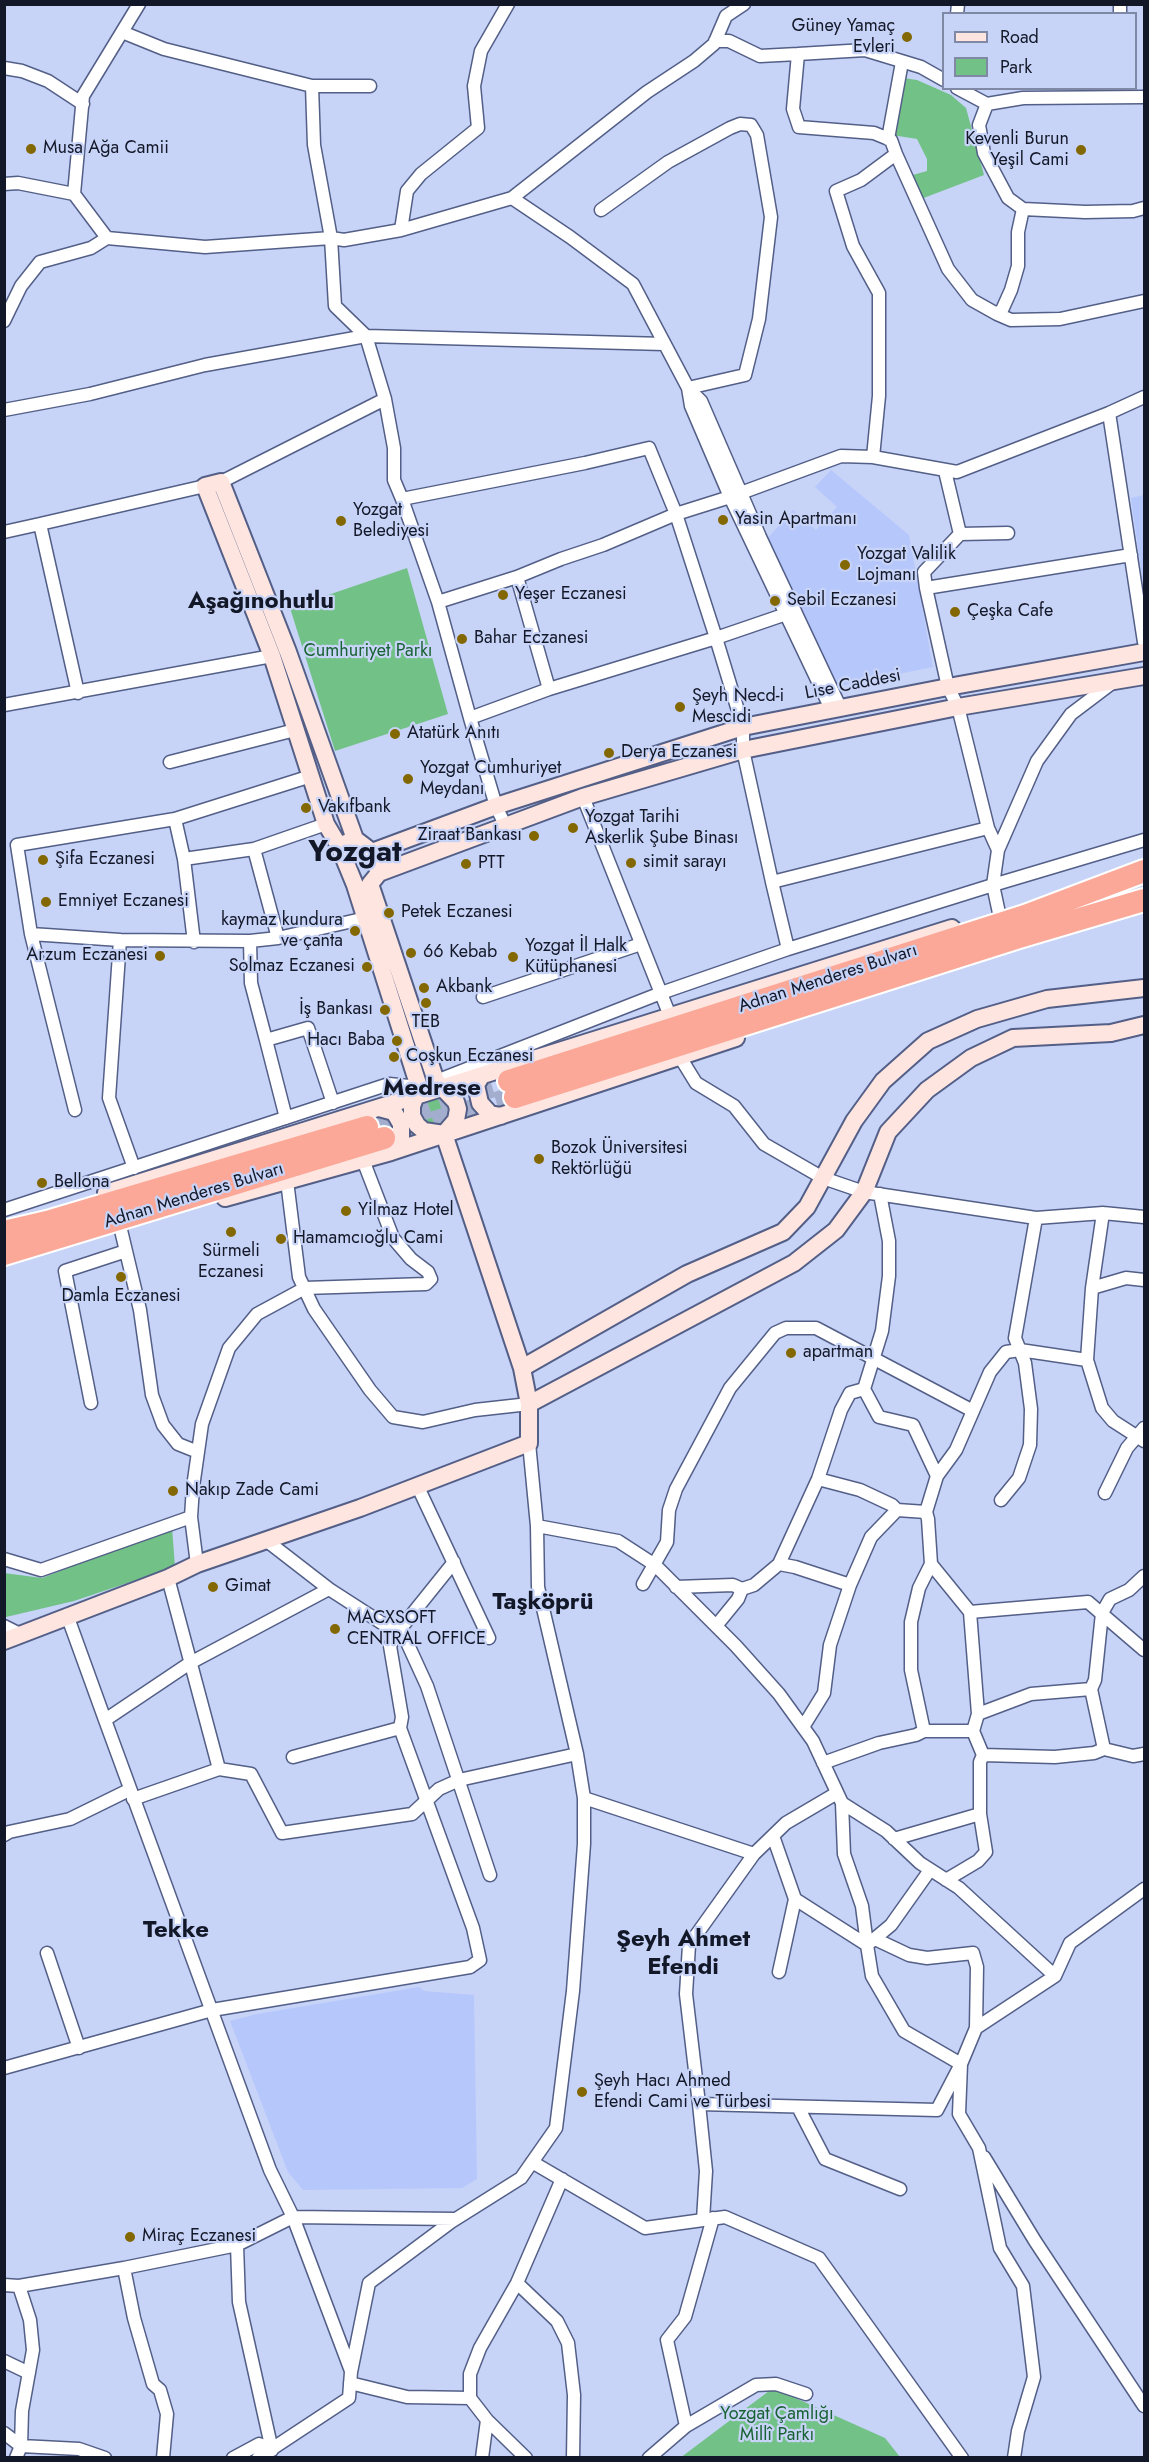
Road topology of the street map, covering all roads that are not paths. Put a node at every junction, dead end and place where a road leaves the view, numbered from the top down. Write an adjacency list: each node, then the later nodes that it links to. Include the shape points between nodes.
1 (139, 4): 4 (street)
2 (508, 4): 26 (street, via 481,51 474,86 478,128 421,174 407,191)
3 (744, 4): 5 (street, via 726,16)
4 (123, 32): 10 (street, via 164,49); 16 (street, via 83,96)
5 (715, 41): 6 (street, via 729,41 760,56); 22 (street)
6 (798, 54): 7 (street, via 865,50); 18 (street, via 793,109 799,127 873,133)
7 (902, 62): 9 (street); 18 (street)
8 (4, 68): 16 (street, via 22,70 48,81)
9 (942, 79)
10 (312, 86): 11 (street); 28 (street, via 314,145)
11 (370, 86)
12 (961, 90): 17 (street)
13 (978, 90): 17 (street)
14 (1119, 92): 15 (street); 17 (street, via 1074,99 1023,98)
15 (1144, 97)
16 (82, 105): 21 (street)
17 (987, 105): 24 (street, via 979,125 984,153 1008,198)
18 (888, 139): 19 (street)
19 (896, 154): 30 (street, via 948,268 972,300); 39 (street, via 861,180 836,191 853,246 879,292 879,396)
20 (4, 183): 21 (street)
21 (74, 195): 27 (street)
22 (513, 198): 26 (street); 33 (street, via 633,284)
23 (1144, 208): 24 (street, via 1085,212)
24 (1023, 209): 30 (street, via 1018,266 1011,290)
25 (601, 210): 34 (street, via 668,162 730,128 751,124 757,135 771,217 759,319 745,375)
26 (401, 230): 28 (street, via 344,240)
27 (107, 238): 28 (street, via 206,247); 31 (street, via 90,249 40,262 21,286)
28 (331, 238): 32 (street, via 335,306)
29 (1144, 301): 30 (street, via 1060,319 1011,320)
30 (997, 314)
31 (4, 321)
32 (366, 336): 33 (street); 36 (street); 37 (street, via 205,365 90,394)
33 (664, 344): 34 (street)
34 (688, 388): 42 (street, via 691,406)
35 (1144, 397): 38 (street)
36 (385, 399): 41 (street); 43 (street, via 394,448 394,480)
37 (4, 410)
38 (1109, 413): 40 (street, via 957,472); 49 (street)
39 (873, 457): 40 (street); 42 (street, via 841,456)
40 (945, 471): 48 (street)
41 (213, 484): 45 (street); 57 (street); 79 (street, via 288,652)
42 (735, 495): 44 (street); 53 (street)
43 (402, 499): 44 (street, via 649,448); 52 (street)
44 (676, 514): 50 (street); 54 (street)
45 (40, 524): 46 (street); 62 (street)
46 (4, 532)
47 (1008, 533): 48 (street)
48 (960, 534): 51 (street, via 924,572)
49 (1131, 555): 51 (street); 55 (street)
50 (518, 577): 52 (street); 61 (street)
51 (926, 588): 60 (street)
52 (438, 602): 66 (street)
53 (791, 613): 54 (street); 65 (street)
54 (716, 638): 61 (street); 67 (street)
55 (1144, 642)
56 (1144, 652): 60 (street, Lise Caddesi)
57 (272, 656): 62 (street); 68 (street)
58 (1144, 676): 59 (street)
59 (1112, 683): 64 (street); 84 (street, via 1071,714 1037,761)
60 (948, 687): 64 (street); 65 (street, Lise Caddesi)
61 (549, 688): 66 (street)
62 (78, 693): 63 (street)
63 (4, 705)
64 (958, 706): 69 (street); 77 (street)
65 (835, 708): 67 (street, Lise Caddesi)
66 (470, 718): 73 (street)
67 (743, 727): 69 (street); 73 (street, Lise Caddesi)
68 (295, 730): 70 (street); 71 (street)
69 (742, 750): 72 (street); 89 (street)
70 (170, 762)
71 (310, 776): 74 (street); 75 (street)
72 (583, 796): 76 (street); 99 (street)
73 (496, 806): 76 (street); 85 (street, Lise Caddesi)
74 (175, 819): 81 (street); 86 (street)
75 (326, 824): 82 (street); 83 (street)
76 (505, 825): 88 (street)
77 (988, 828): 84 (street); 89 (street)
78 (4, 839): 81 (street)
79 (355, 839): 82 (street); 85 (street)
80 (1144, 840): 90 (street)
81 (17, 845): 94 (street)
82 (339, 846): 88 (street)
83 (254, 849): 86 (street); 95 (street)
84 (998, 850): 90 (street)
85 (372, 852): 88 (street)
86 (184, 859): 98 (street)
87 (1144, 869): 91 (highway, Adnan Menderes Bulvarı, via 1025,916 512,1089); 92 (street)
88 (368, 881): 93 (street); 109 (street)
89 (772, 882): 100 (street)
90 (993, 885): 92 (street); 100 (street)
91 (1144, 902): 107 (street)
92 (999, 913): 104 (street)
93 (366, 918): 95 (street); 110 (street)
94 (31, 934): 96 (street); 112 (street)
95 (278, 938): 97 (street)
96 (120, 940): 98 (street); 118 (street, via 109,1098)
97 (250, 941): 98 (street); 106 (street, via 251,983)
98 (194, 942)
99 (640, 944): 102 (street); 103 (street)
100 (788, 949): 102 (street)
101 (1144, 988): 119 (street, via 1047,999 977,1019 928,1041 884,1081 854,1121)
102 (661, 993): 104 (street); 109 (street)
103 (483, 997)
104 (670, 1016): 108 (street)
105 (1144, 1025): 121 (street, via 1112,1033 1013,1038 971,1058 927,1090 888,1132)
106 (266, 1040): 111 (street, via 308,1029); 114 (street)
107 (680, 1057): 113 (street); 119 (street, via 696,1083 734,1106 764,1144)
108 (482, 1075): 109 (street); 113 (street, via 476,1085 480,1103 490,1114)
109 (439, 1085): 110 (street); 116 (street, via 458,1109 456,1119)
110 (418, 1091): 111 (street, via 389,1084); 115 (street); 116 (street, via 412,1106 417,1125 424,1131)
111 (333, 1102): 114 (street)
112 (75, 1110)
113 (501, 1116): 116 (street)
114 (286, 1118): 118 (street)
115 (382, 1130): 116 (street); 117 (street); 126 (street); 128 (highway, Adnan Menderes Bulvarı); 130 (highway, Adnan Menderes Bulvarı)
116 (444, 1134): 137 (street)
117 (363, 1160): 120 (street); 132 (street, via 393,1238 431,1279 426,1284)
118 (134, 1168): 122 (street)
119 (823, 1178): 121 (street); 137 (street, via 807,1207 783,1232 687,1274)
120 (287, 1181): 127 (street); 132 (street, via 299,1277)
121 (872, 1193): 125 (street); 135 (street, via 889,1241 882,1331); 140 (street, via 836,1230 794,1263)
122 (4, 1209)
123 (1103, 1213): 124 (street); 125 (street); 133 (street)
124 (1144, 1217)
125 (1036, 1218): 134 (street, via 1015,1338)
126 (4, 1225)
127 (120, 1226): 129 (street); 130 (street)
128 (4, 1232)
129 (126, 1251): 139 (street, via 65,1271); 144 (street, via 140,1310 152,1395 163,1425 178,1444)
130 (4, 1256)
131 (1144, 1280): 133 (street, via 1126,1278)
132 (305, 1288): 140 (street, via 314,1309 393,1417 423,1422 475,1410); 144 (street, via 257,1314 229,1348 202,1424)
133 (1092, 1288): 136 (street)
134 (1020, 1350): 136 (street); 141 (street, via 1006,1352 995,1365); 149 (street, via 1031,1409 1030,1445 1019,1478)
135 (872, 1359): 138 (street); 141 (street); 160 (street, via 816,1328 786,1328 775,1333 730,1388 676,1489 669,1510 667,1542)
136 (1087, 1360): 142 (street, via 1102,1408 1113,1421)
137 (522, 1368): 140 (street)
138 (864, 1389): 145 (street, via 879,1417 913,1425); 146 (street, via 850,1393 841,1410)
139 (92, 1403)
140 (529, 1404): 143 (street)
141 (973, 1411): 145 (street, via 956,1450)
142 (1142, 1435): 148 (street, via 1127,1448)
143 (529, 1443): 147 (street); 153 (street)
144 (198, 1452): 152 (street)
145 (938, 1476): 151 (street)
146 (818, 1479): 150 (street, via 860,1490); 158 (street)
147 (417, 1485): 154 (street); 156 (street)
148 (1105, 1493)
149 (1001, 1500)
150 (897, 1510): 151 (street); 164 (street, via 871,1537)
151 (926, 1512): 159 (street)
152 (191, 1517): 155 (street, via 41,1570); 157 (street)
153 (537, 1526): 160 (street, via 618,1541); 186 (street, via 538,1587)
154 (267, 1541): 157 (street); 166 (street)
155 (4, 1559)
156 (454, 1562): 173 (street); 175 (street)
157 (197, 1564): 162 (street)
158 (779, 1564): 164 (street); 167 (street)
159 (931, 1564): 168 (street); 183 (street, via 919,1588 911,1622 911,1670)
160 (655, 1565): 163 (street); 165 (street)
161 (1144, 1576): 169 (street, via 1129,1590 1110,1599)
162 (168, 1578): 170 (street); 177 (street)
163 (643, 1584)
164 (850, 1585): 181 (street, via 830,1645 824,1693)
165 (676, 1587): 167 (street, via 733,1585); 172 (street)
166 (329, 1590): 173 (street); 177 (street)
167 (742, 1590): 172 (street)
168 (970, 1612): 169 (street, via 1088,1602); 179 (street)
169 (1102, 1613): 176 (street); 178 (street)
170 (68, 1615): 174 (street); 180 (street)
171 (4, 1626): 174 (street)
172 (716, 1626): 181 (street, via 779,1694)
173 (397, 1633): 182 (street, via 390,1646 402,1717); 192 (street, via 405,1638 427,1686)
174 (12, 1637)
175 (489, 1638)
176 (1144, 1650)
177 (190, 1663): 180 (street); 191 (street)
178 (1091, 1689): 179 (street, via 1031,1694); 185 (street)
179 (978, 1714): 184 (street)
180 (105, 1720): 193 (street)
181 (802, 1727): 190 (street)
182 (400, 1728): 189 (street); 196 (street)
183 (924, 1731): 184 (street); 190 (street)
184 (973, 1731): 188 (street)
185 (1104, 1749): 187 (street, via 1133,1756); 188 (street, via 1054,1757)
186 (577, 1754): 192 (street); 194 (street)
187 (1144, 1754)
188 (982, 1755): 197 (street)
189 (293, 1757)
190 (823, 1763): 195 (street)
191 (219, 1770): 193 (street); 196 (street, via 251,1774 282,1833 412,1814)
192 (459, 1780): 196 (street); 203 (street)
193 (131, 1794): 198 (street, via 70,1820); 211 (street)
194 (584, 1798): 201 (street); 221 (street, via 573,1991 556,2128)
195 (840, 1798): 199 (street, via 786,1823); 200 (street); 207 (street, via 844,1854)
196 (427, 1800): 211 (street, via 473,1928 480,1960 470,1967)
197 (980, 1814): 200 (street); 204 (street, via 986,1852)
198 (4, 1835)
199 (773, 1836): 201 (street); 206 (street)
200 (894, 1839): 202 (street)
201 (754, 1854): 216 (street, via 688,1945 686,1994)
202 (930, 1870): 204 (street); 207 (street, via 891,1925)
203 (490, 1875)
204 (946, 1880): 210 (street)
205 (1144, 1889): 210 (street, via 1070,1943)
206 (795, 1899): 207 (street); 209 (street)
207 (871, 1942): 212 (street, via 927,1958 973,1953 977,1967); 214 (street, via 872,1976 904,2031)
208 (47, 1953): 213 (street)
209 (778, 1972)
210 (1055, 1976): 212 (street)
211 (212, 2010): 213 (street); 224 (street, via 270,2170)
212 (976, 2028): 214 (street)
213 (79, 2048): 215 (street)
214 (961, 2064): 218 (street); 219 (street)
215 (4, 2068)
216 (699, 2104): 217 (street); 226 (street)
217 (798, 2107): 218 (street); 223 (street, via 825,2159)
218 (937, 2110): 219 (street)
219 (959, 2114): 220 (street)
220 (979, 2148): 237 (street); 252 (street, via 1000,2248 1023,2286 1034,2377)
221 (532, 2162): 222 (street); 225 (street, via 521,2178)
222 (562, 2179): 226 (street, via 645,2228); 229 (street)
223 (900, 2188)
224 (293, 2217): 225 (street); 227 (street); 234 (street)
225 (455, 2219): 234 (street, via 369,2283)
226 (708, 2219): 239 (street, via 685,2317 667,2340); 251 (street, via 725,2217 819,2258)
227 (237, 2245): 228 (street); 241 (street, via 239,2302)
228 (124, 2268): 231 (street); 244 (street, via 153,2384 160,2390 167,2414)
229 (518, 2283): 236 (street, via 480,2348 470,2374); 249 (street, via 557,2321 568,2343 574,2395)
230 (4, 2285): 231 (street)
231 (19, 2286): 233 (street, via 30,2320 33,2350)
232 (4, 2361): 233 (street)
233 (29, 2373): 242 (street)
234 (351, 2378): 236 (street, via 407,2397); 241 (street, via 349,2398)
235 (806, 2394): 239 (street, via 776,2384 756,2385)
236 (470, 2398): 238 (street)
237 (1144, 2406)
238 (487, 2420): 247 (street); 248 (street)
239 (686, 2426): 250 (street)
240 (4, 2433): 242 (street)
241 (272, 2450): 245 (street, via 259,2444); 246 (street)
242 (19, 2452): 243 (street, via 79,2449)
243 (105, 2457)
244 (163, 2457)
245 (233, 2457)
246 (258, 2457)
247 (482, 2457)
248 (526, 2457)
249 (573, 2457)
250 (649, 2457)
251 (962, 2457)
252 (1014, 2457)

